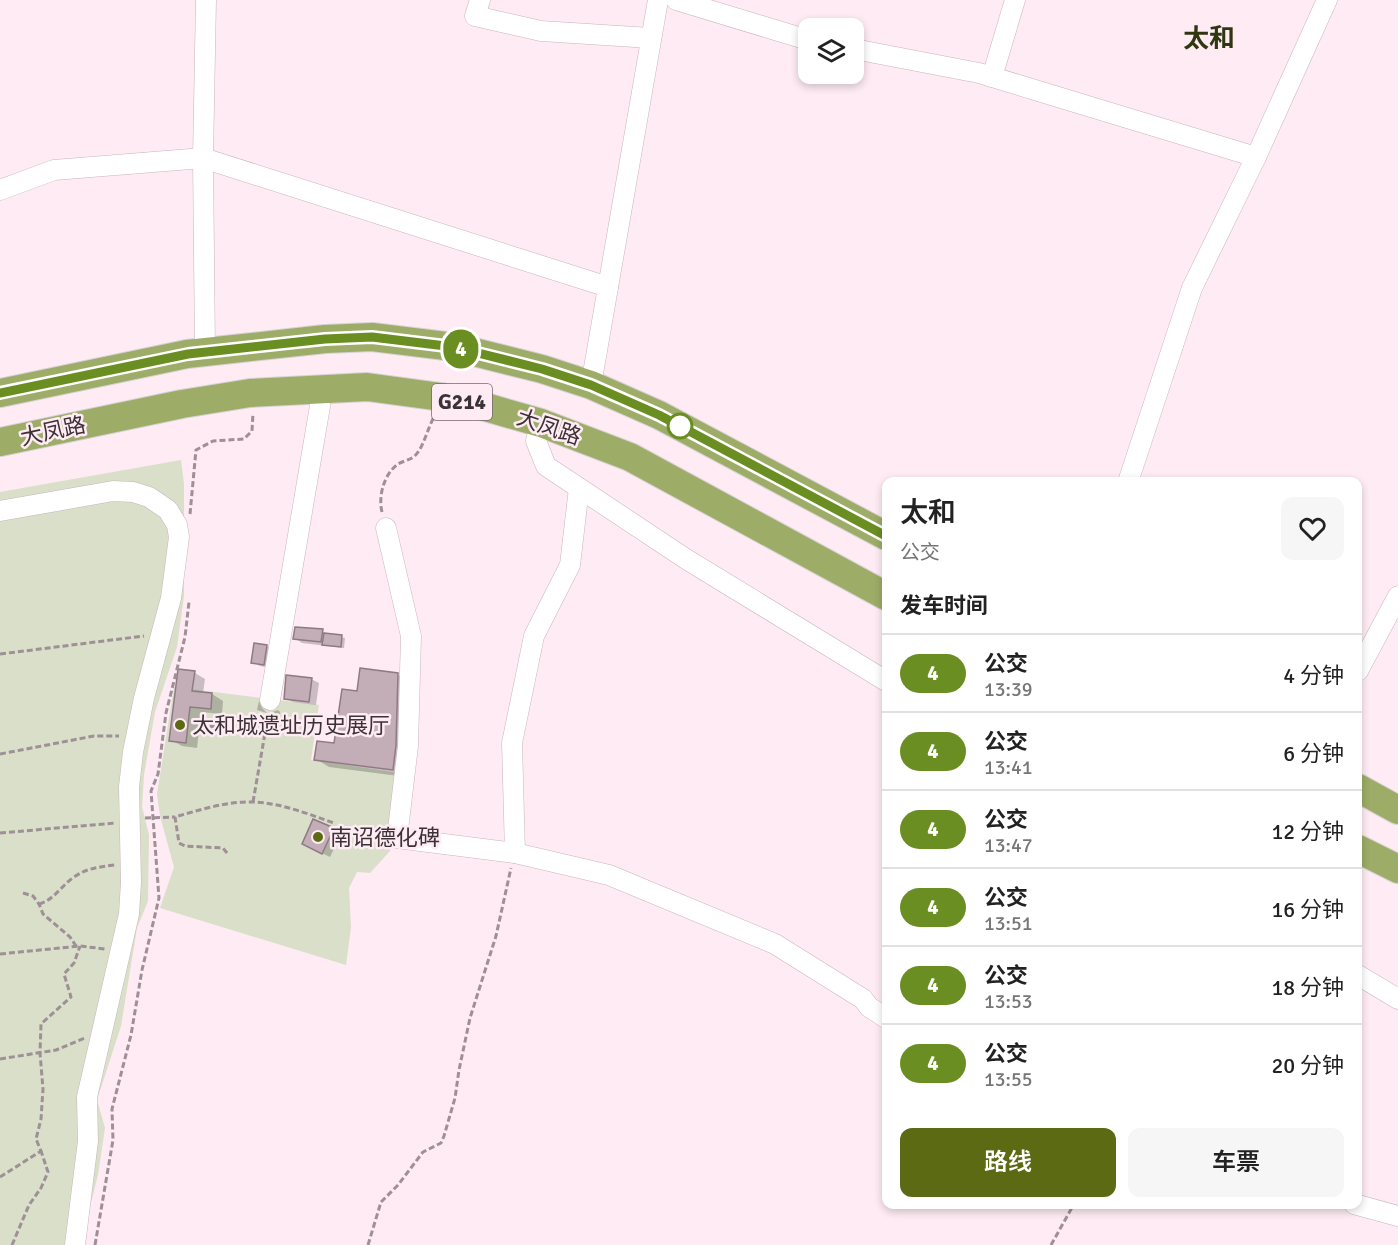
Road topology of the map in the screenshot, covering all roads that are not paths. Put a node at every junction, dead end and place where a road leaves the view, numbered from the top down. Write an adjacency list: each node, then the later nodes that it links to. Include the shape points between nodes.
1 (206, 0): 12 (street)
2 (480, 0): 8 (street, via 475,16 508,24 541,31)
3 (658, 0): 8 (street)
4 (676, 0): 7 (street)
5 (1015, 0): 10 (street)
6 (1327, 0): 11 (street)
7 (798, 37)
8 (651, 38): 14 (street)
9 (864, 51): 10 (street)
10 (992, 77): 11 (street)
11 (1256, 157): 21 (street, via 1192,288)
12 (203, 158): 13 (street, via 54,170); 14 (street); 15 (street)
13 (0, 190)
14 (608, 287): 16 (street)
15 (205, 351): 16 (highway, G214, via 372,337 454,347); 18 (highway, G214)
16 (591, 385): 25 (highway, G214, via 659,415)
17 (318, 389): 19 (highway, 大凤路 / G214, via 367,387 441,397); 20 (highway, 大凤路 / G214, via 250,393 182,404); 30 (street, via 320,406)
18 (0, 393)
19 (541, 423): 22 (street, via 536,441 546,466); 26 (highway, 大凤路 / G214, via 630,457)
20 (0, 442)
21 (1130, 477)
22 (579, 488): 29 (street, via 686,559); 34 (street, via 570,565 534,636 512,743)
23 (0, 512): 41 (street, via 122,491 141,494 162,505 173,517 179,537 171,598 136,737 129,787 130,907 87,1097 88,1141)
24 (386, 528): 34 (street, via 411,636 408,746 397,838)
25 (882, 534)
26 (882, 594)
27 (1398, 596): 28 (street)
28 (1362, 664)
29 (882, 679)
30 (270, 700)
31 (1362, 790): 32 (highway)
32 (1398, 810)
33 (1362, 851): 35 (highway)
34 (515, 853): 38 (street, via 609,875 775,944 863,999)
35 (1398, 869)
36 (1362, 977): 37 (street)
37 (1398, 999)
38 (882, 1015)
39 (1362, 1206): 40 (street)
40 (1398, 1216)
41 (75, 1245)

